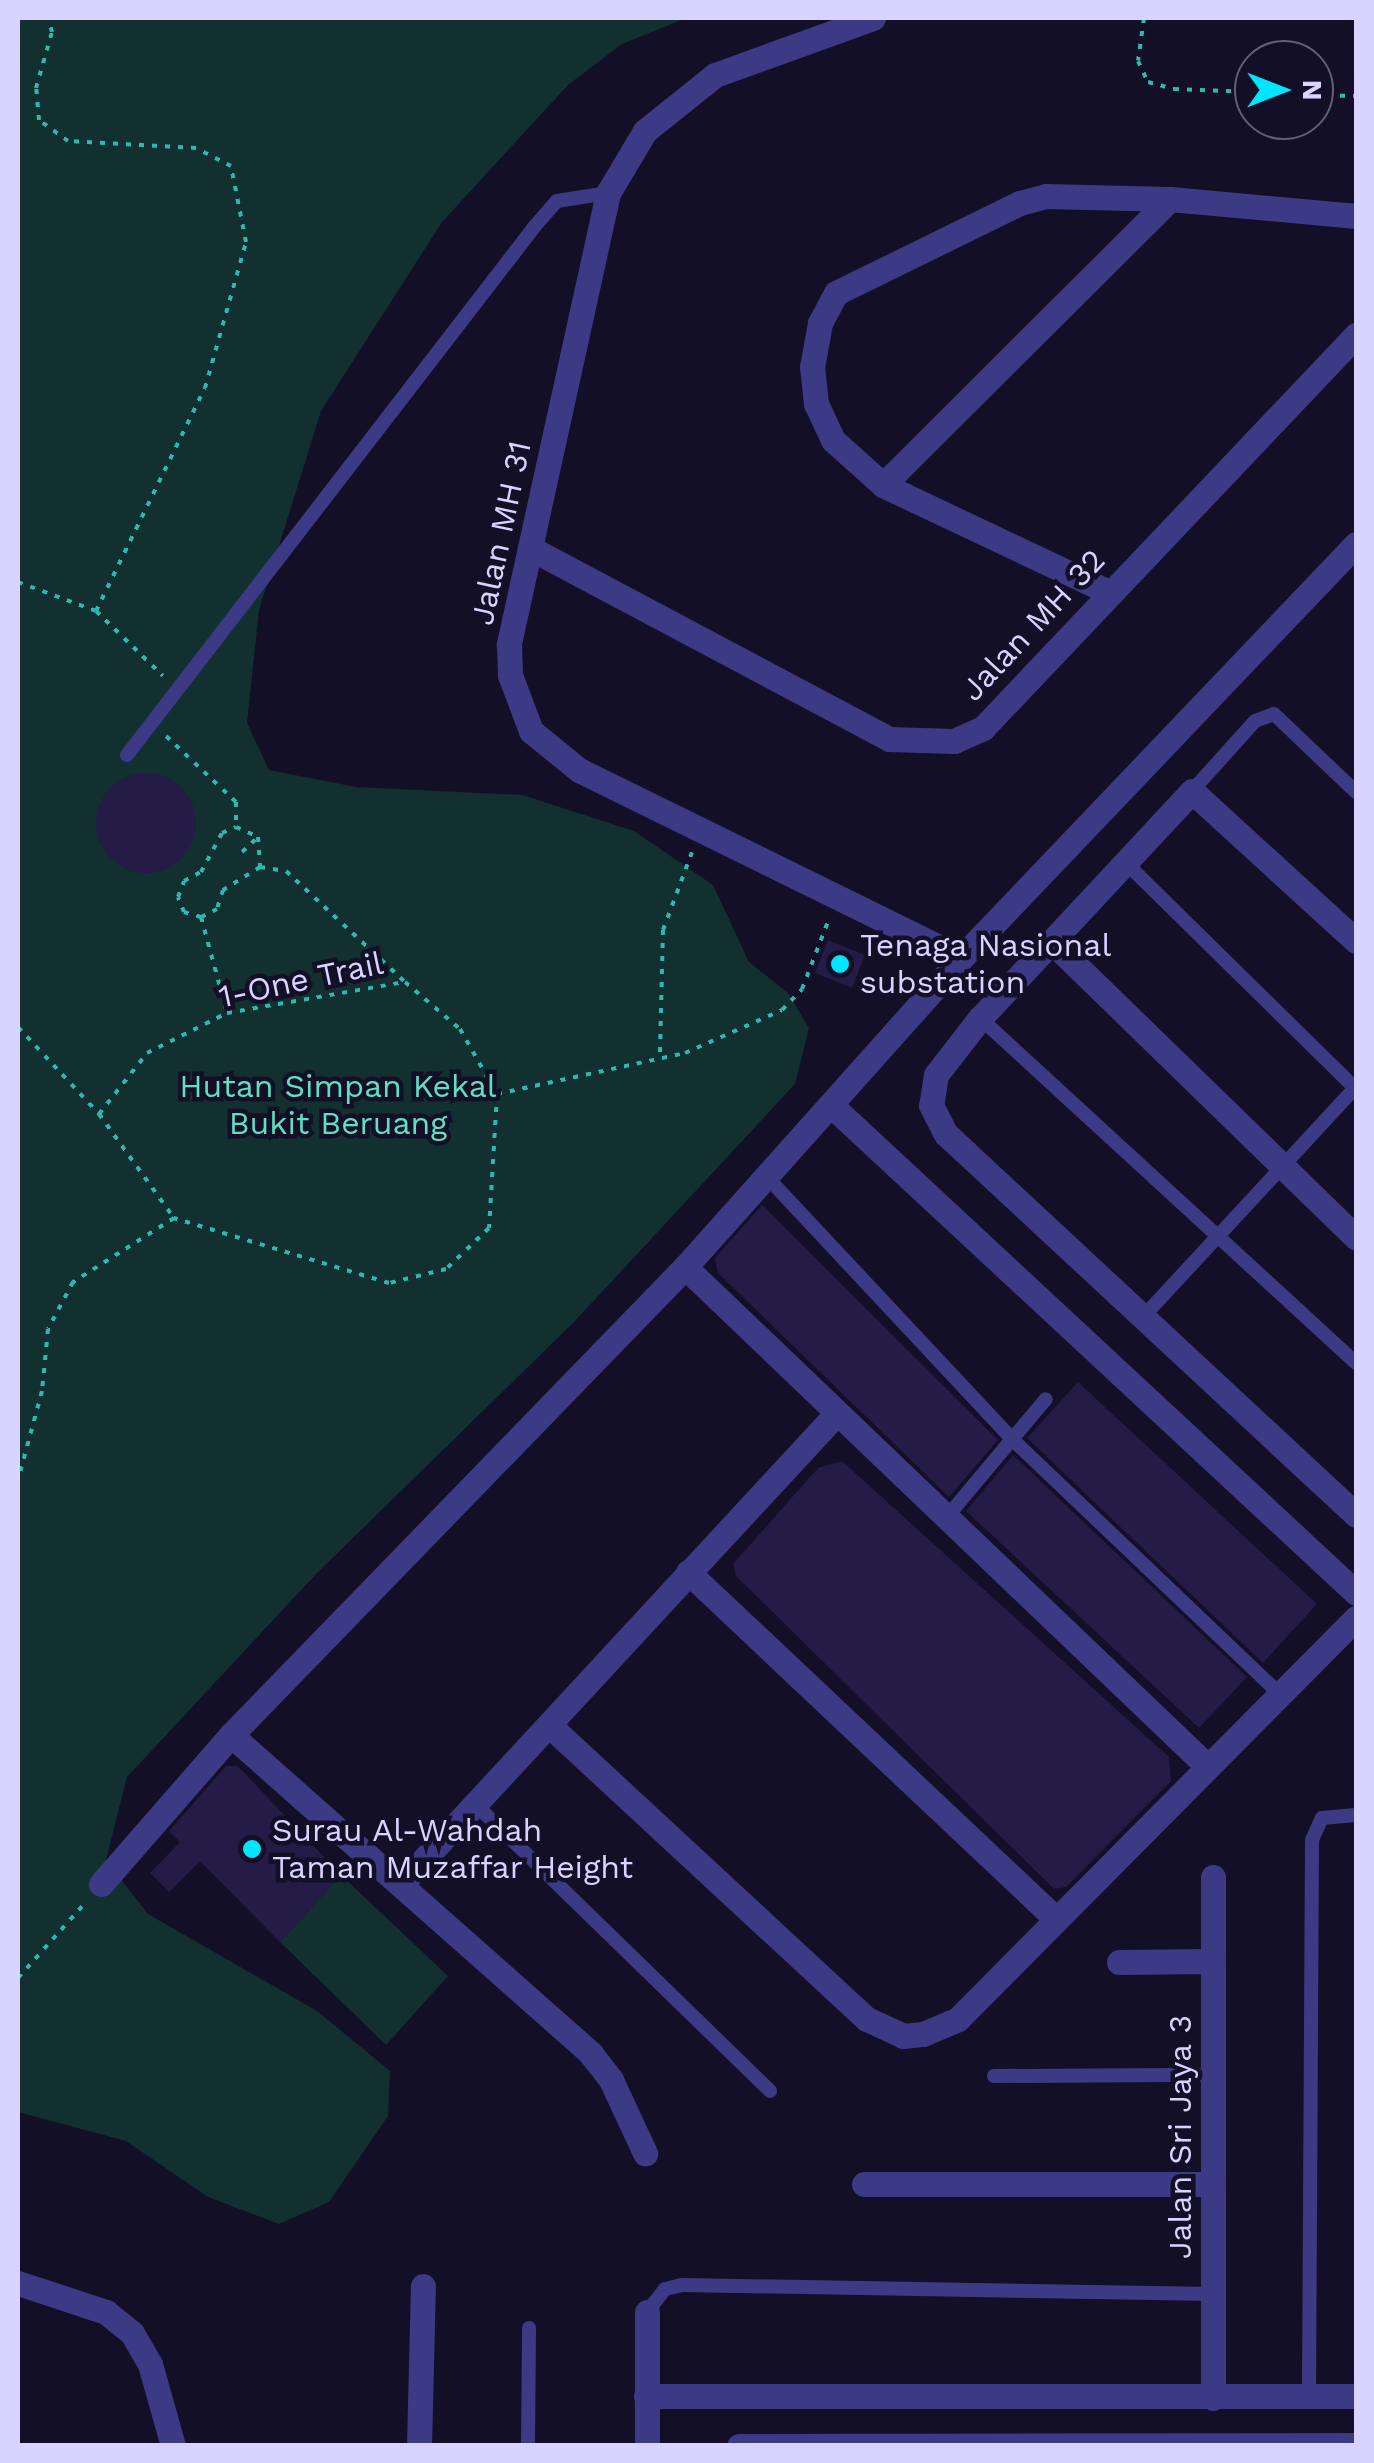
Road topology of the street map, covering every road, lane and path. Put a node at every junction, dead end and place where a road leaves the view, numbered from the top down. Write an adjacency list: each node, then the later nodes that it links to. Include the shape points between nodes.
1 (48, 18): 14 (path, via 52,32 36,88 39,120 68,141 196,148 231,166 246,242 205,388)
2 (873, 18): 5 (street, Jalan MH 31, via 716,76 677,101 645,131)
3 (1144, 18): 4 (path, via 1138,61 1148,82)
4 (1234, 91)
5 (608, 193): 11 (street, Jalan MH 31); 15 (lane, via 557,201 535,226)
6 (1170, 199): 7 (street); 9 (street); 9 (street, via 1068,193 1020,203 836,293 820,323 812,367 816,404 833,440)
7 (1356, 216)
8 (1356, 335): 13 (street, Jalan MH 32)
9 (883, 486): 13 (street)
10 (1356, 544): 30 (street)
11 (530, 548): 13 (street, Jalan MH 32, via 889,739 919,745 983,728); 21 (street, Jalan MH 31, via 510,676 532,732 579,770)
12 (18, 582): 14 (path)
13 (1108, 592)
14 (96, 611): 15 (path)
15 (178, 690): 16 (lane)
16 (153, 723): 17 (lane); 20 (path, via 236,802)
17 (128, 755)
18 (1192, 791): 19 (lane, via 1255,720 1274,714); 24 (street); 28 (street)
19 (1356, 792)
20 (236, 826): 22 (path); 27 (path, via 222,833 178,897 184,912)
21 (704, 830): 26 (street, Jalan MH 31); 35 (path, via 662,930)
22 (258, 837): 23 (path); 25 (path)
23 (242, 852)
24 (1126, 863): 29 (street); 36 (lane)
25 (260, 867): 27 (path, via 223,890 217,909); 31 (path, via 286,871)
26 (838, 896): 30 (street, Jalan MH 31); 35 (path, via 802,989 782,1010 684,1053)
27 (201, 917): 32 (path)
28 (1356, 941)
29 (1052, 942): 33 (street); 40 (street)
30 (961, 958): 38 (street)
31 (405, 982): 32 (path, 1-One Trail); 37 (path, 1-One Trail, via 460,1028)
32 (227, 1013): 39 (path, 1-One Trail, via 147,1053)
33 (980, 1018): 43 (lane); 46 (street, via 936,1075 936,1122)
34 (18, 1027): 39 (path)
35 (660, 1053): 37 (path, via 545,1088)
36 (1356, 1088): 40 (lane)
37 (498, 1094): 42 (path, via 490,1228 446,1269 389,1282)
38 (832, 1106): 41 (street); 55 (street)
39 (100, 1114): 42 (path)
40 (1282, 1168): 43 (lane); 44 (street)
41 (766, 1176): 45 (street); 50 (lane)
42 (174, 1218): 51 (path, via 73,1282 48,1328 42,1390)
43 (1218, 1238): 46 (lane); 47 (lane)
44 (1356, 1238)
45 (685, 1267): 49 (street); 59 (street)
46 (1144, 1317): 52 (street)
47 (1356, 1363)
48 (1046, 1399): 50 (lane)
49 (836, 1414): 53 (street); 54 (street)
50 (1012, 1439): 53 (lane); 57 (lane)
51 (18, 1480)
52 (1355, 1512)
53 (946, 1518): 60 (street)
54 (688, 1572): 58 (street); 66 (street)
55 (1356, 1594)
56 (1356, 1618): 57 (street)
57 (1280, 1694): 60 (street)
58 (549, 1725): 61 (street); 66 (street, via 884,2031 903,2036 942,2030)
59 (231, 1735): 64 (street); 65 (street)
60 (1207, 1766): 66 (street)
61 (473, 1802): 64 (street); 72 (lane)
62 (1356, 1816): 82 (lane, via 1322,1818 1312,1840)
63 (1213, 1877): 67 (street, Jalan Sri Jaya 3)
64 (403, 1882): 73 (street, via 591,2054 611,2080)
65 (101, 1884): 69 (path)
66 (1054, 1917)
67 (1213, 1961): 68 (street); 70 (street, Jalan Sri Jaya 3)
68 (1120, 1962)
69 (18, 1978)
70 (1213, 2075): 71 (lane); 75 (street, Jalan Sri Jaya 3)
71 (994, 2076)
72 (770, 2090)
73 (645, 2153)
74 (864, 2184): 75 (street)
75 (1213, 2184): 78 (street, Jalan Sri Jaya 3)
76 (18, 2283): 88 (street, via 106,2312 132,2333 150,2364)
77 (423, 2286): 89 (street)
78 (1213, 2294): 79 (lane, via 682,2285 665,2289); 84 (street, Jalan Sri Jaya 3)
79 (647, 2312): 81 (street)
80 (529, 2328): 90 (lane)
81 (646, 2396): 84 (street); 91 (street)
82 (1308, 2396): 83 (street); 84 (street)
83 (1356, 2396)
84 (1213, 2398)
85 (1191, 2444): 86 (street); 87 (street)
86 (942, 2445): 92 (street)
87 (1308, 2445): 93 (street)
88 (173, 2446)
89 (419, 2446)
90 (528, 2446)
91 (647, 2446)
92 (738, 2446)
93 (1356, 2446)

